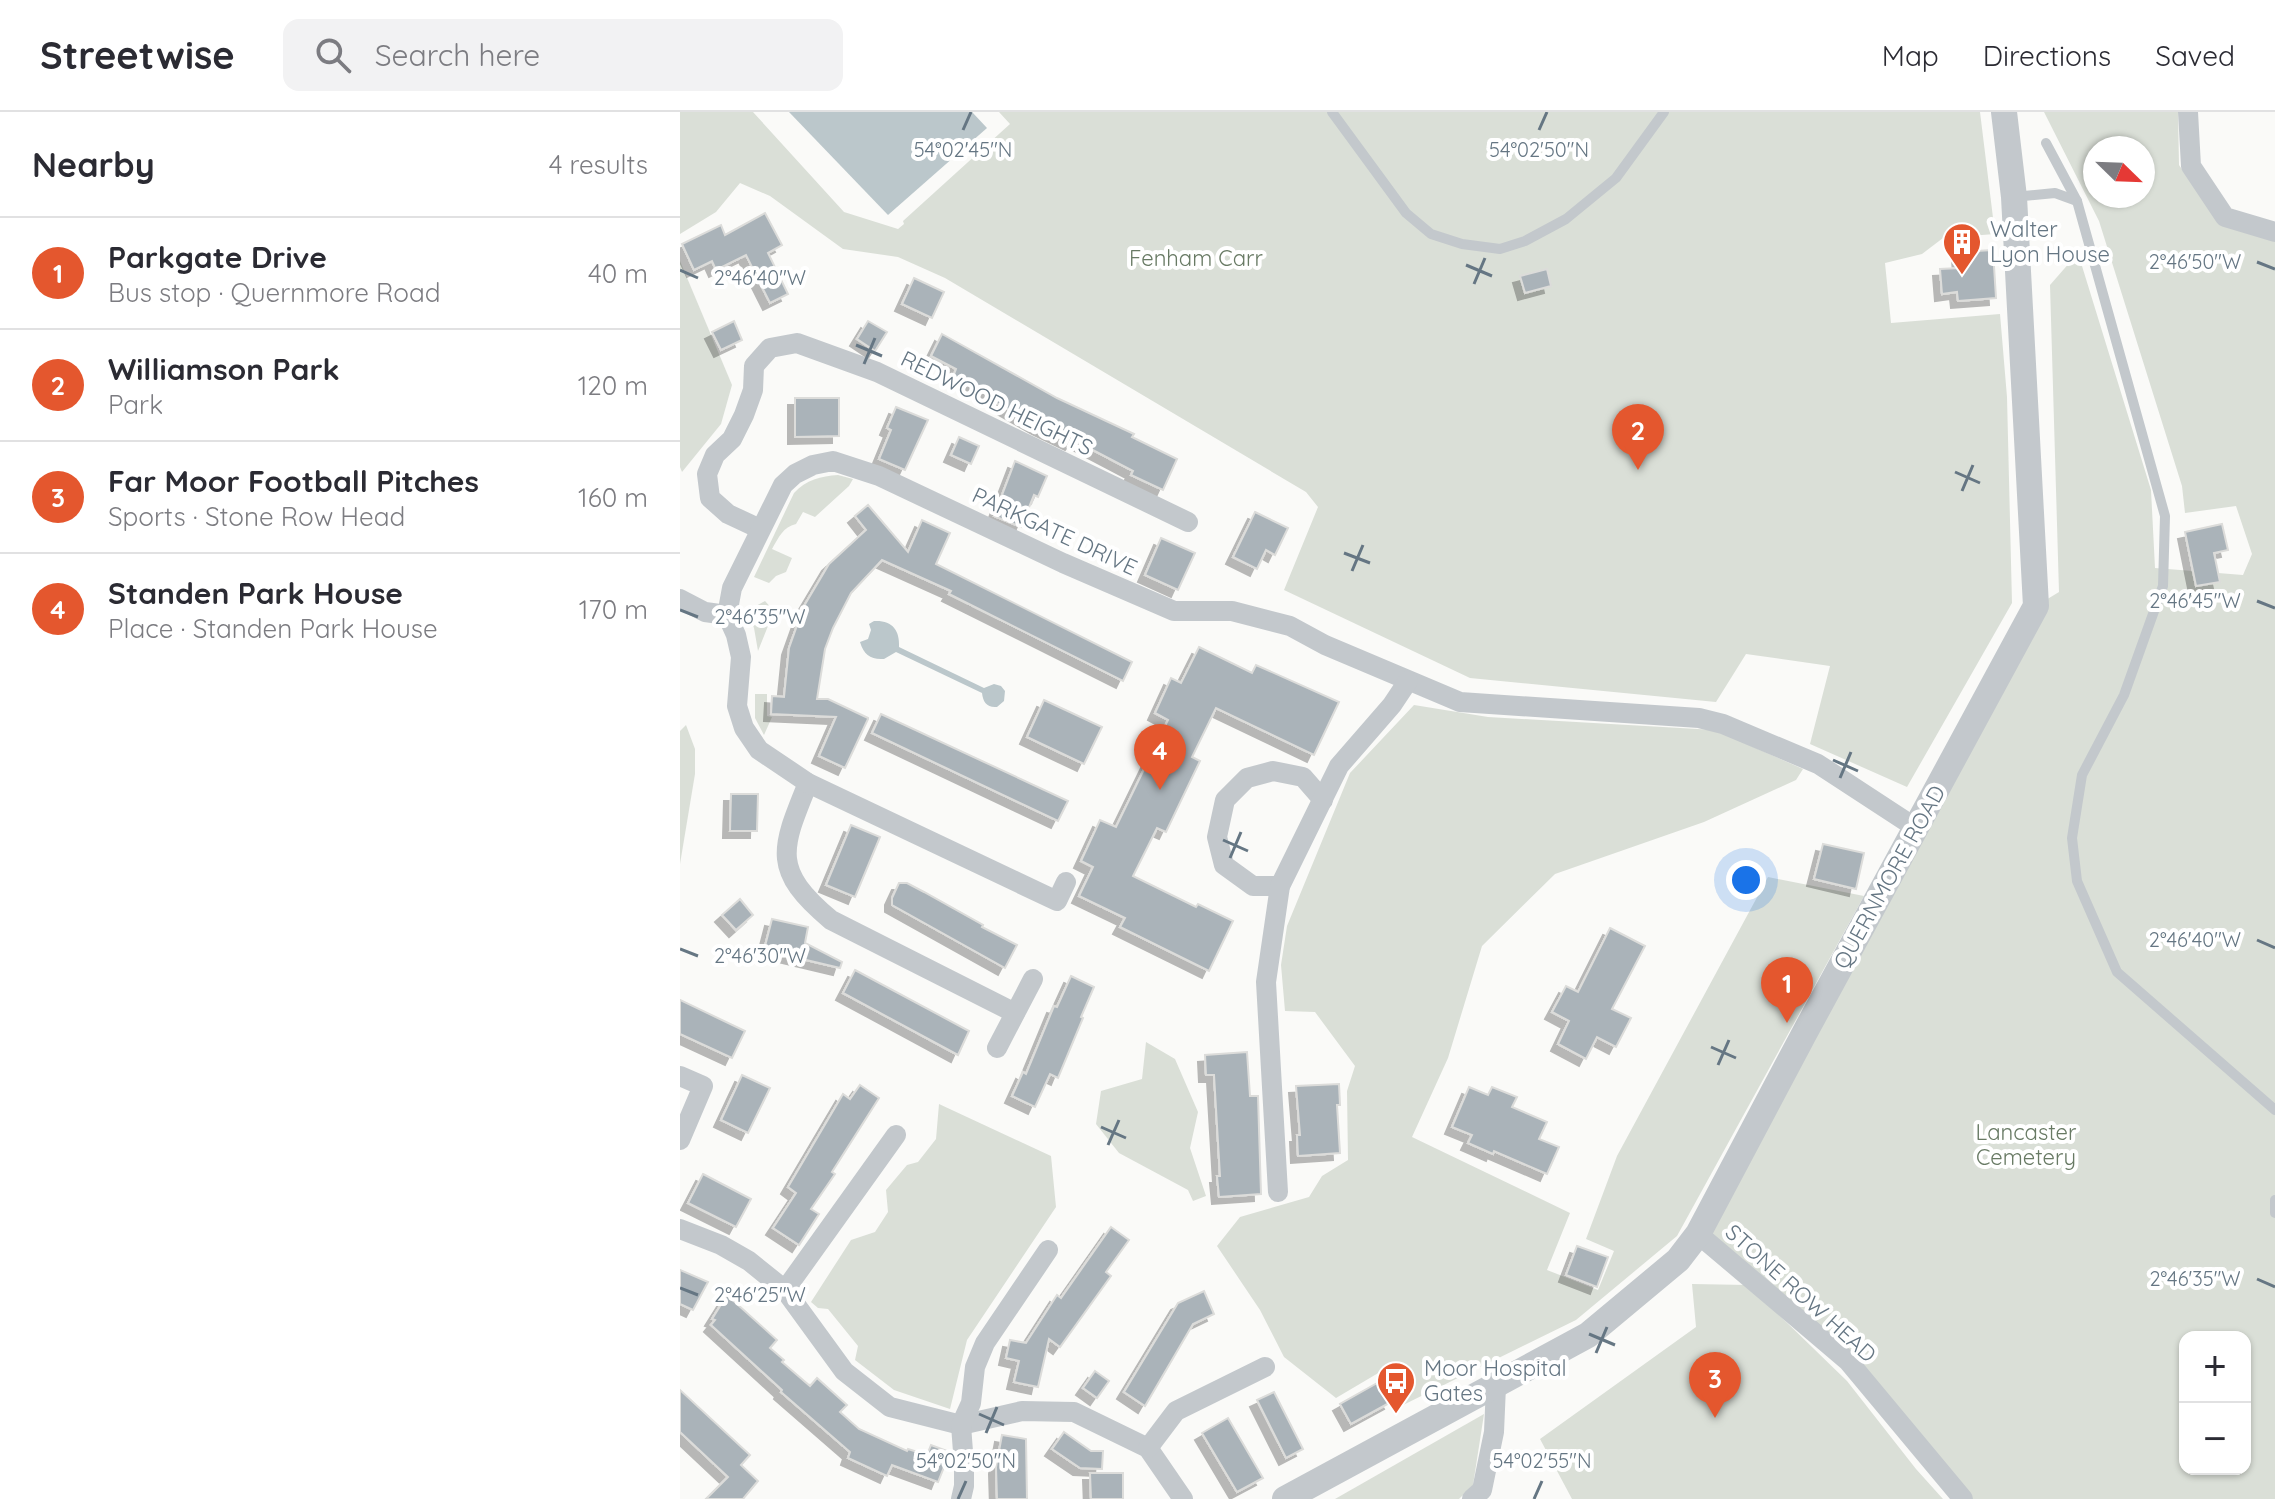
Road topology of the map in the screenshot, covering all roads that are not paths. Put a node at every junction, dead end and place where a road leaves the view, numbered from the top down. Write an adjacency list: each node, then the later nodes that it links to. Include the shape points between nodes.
1 (1332, 112): 2 (lane, via 1406,213 1431,234 1500,249 1566,219 1616,178)
2 (1664, 112)
3 (2004, 112): 6 (street, QUERNMORE ROAD)
4 (2188, 112): 8 (street, via 2191,166 2225,217)
5 (2046, 143): 7 (lane)
6 (2014, 197): 7 (lane, via 2055,193); 16 (street, QUERNMORE ROAD, via 2036,606)
7 (2077, 201): 23 (lane, via 2165,516 2163,586 2124,695 2082,775 2072,838 2077,881 2117,972)
8 (2275, 232)
9 (1188, 522): 10 (street, REDWOOD HEIGHTS, via 877,372 797,343 770,348 754,366 744,415 707,474 710,498 728,514)
10 (760, 529): 12 (street, PARKGATE DRIVE, via 732,588); 13 (street, PARKGATE DRIVE, via 783,485 813,465 833,461 879,476 1174,611 1232,611 1290,626)
11 (680, 599): 12 (street, via 705,612)
12 (727, 615): 14 (street, via 741,657 737,706 744,728 759,750)
13 (1408, 681): 15 (street, via 1339,766); 16 (street, PARKGATE DRIVE, via 1460,702 1723,724 1818,764)
14 (808, 783): 17 (street, via 1057,901); 20 (street, via 786,850 791,878 809,901 831,920)
15 (1323, 800): 18 (street); 18 (street, via 1303,777 1273,771 1247,778 1225,800 1217,837 1224,865 1253,886)
16 (1916, 828): 30 (street, QUERNMORE ROAD)
17 (1066, 882)
18 (1280, 886): 26 (street, via 1266,982)
19 (1033, 979): 20 (street)
20 (1015, 1013): 21 (street)
21 (997, 1048)
22 (680, 1076): 25 (street, via 703,1086)
23 (2275, 1110)
24 (896, 1135): 32 (street)
25 (680, 1140)
26 (1278, 1192)
27 (2275, 1200): 28 (lane)
28 (2275, 1213)
29 (680, 1229): 32 (street, via 749,1261)
30 (1698, 1234): 34 (street, QUERNMORE ROAD, via 1678,1260 1588,1335); 41 (street, STONE ROW HEAD, via 1848,1361)
31 (1048, 1250): 35 (street, via 985,1343)
32 (785, 1290): 35 (street, via 844,1371 890,1407)
33 (1265, 1367): 36 (street, via 1176,1411)
34 (1496, 1386): 37 (street, via 1494,1432); 40 (street, QUERNMORE ROAD)
35 (961, 1425): 36 (street, via 1022,1411 1074,1412); 38 (street)
36 (1148, 1448): 39 (street)
37 (1480, 1496)
38 (961, 1499)
39 (1183, 1499)
40 (1285, 1499)
41 (1963, 1499)

